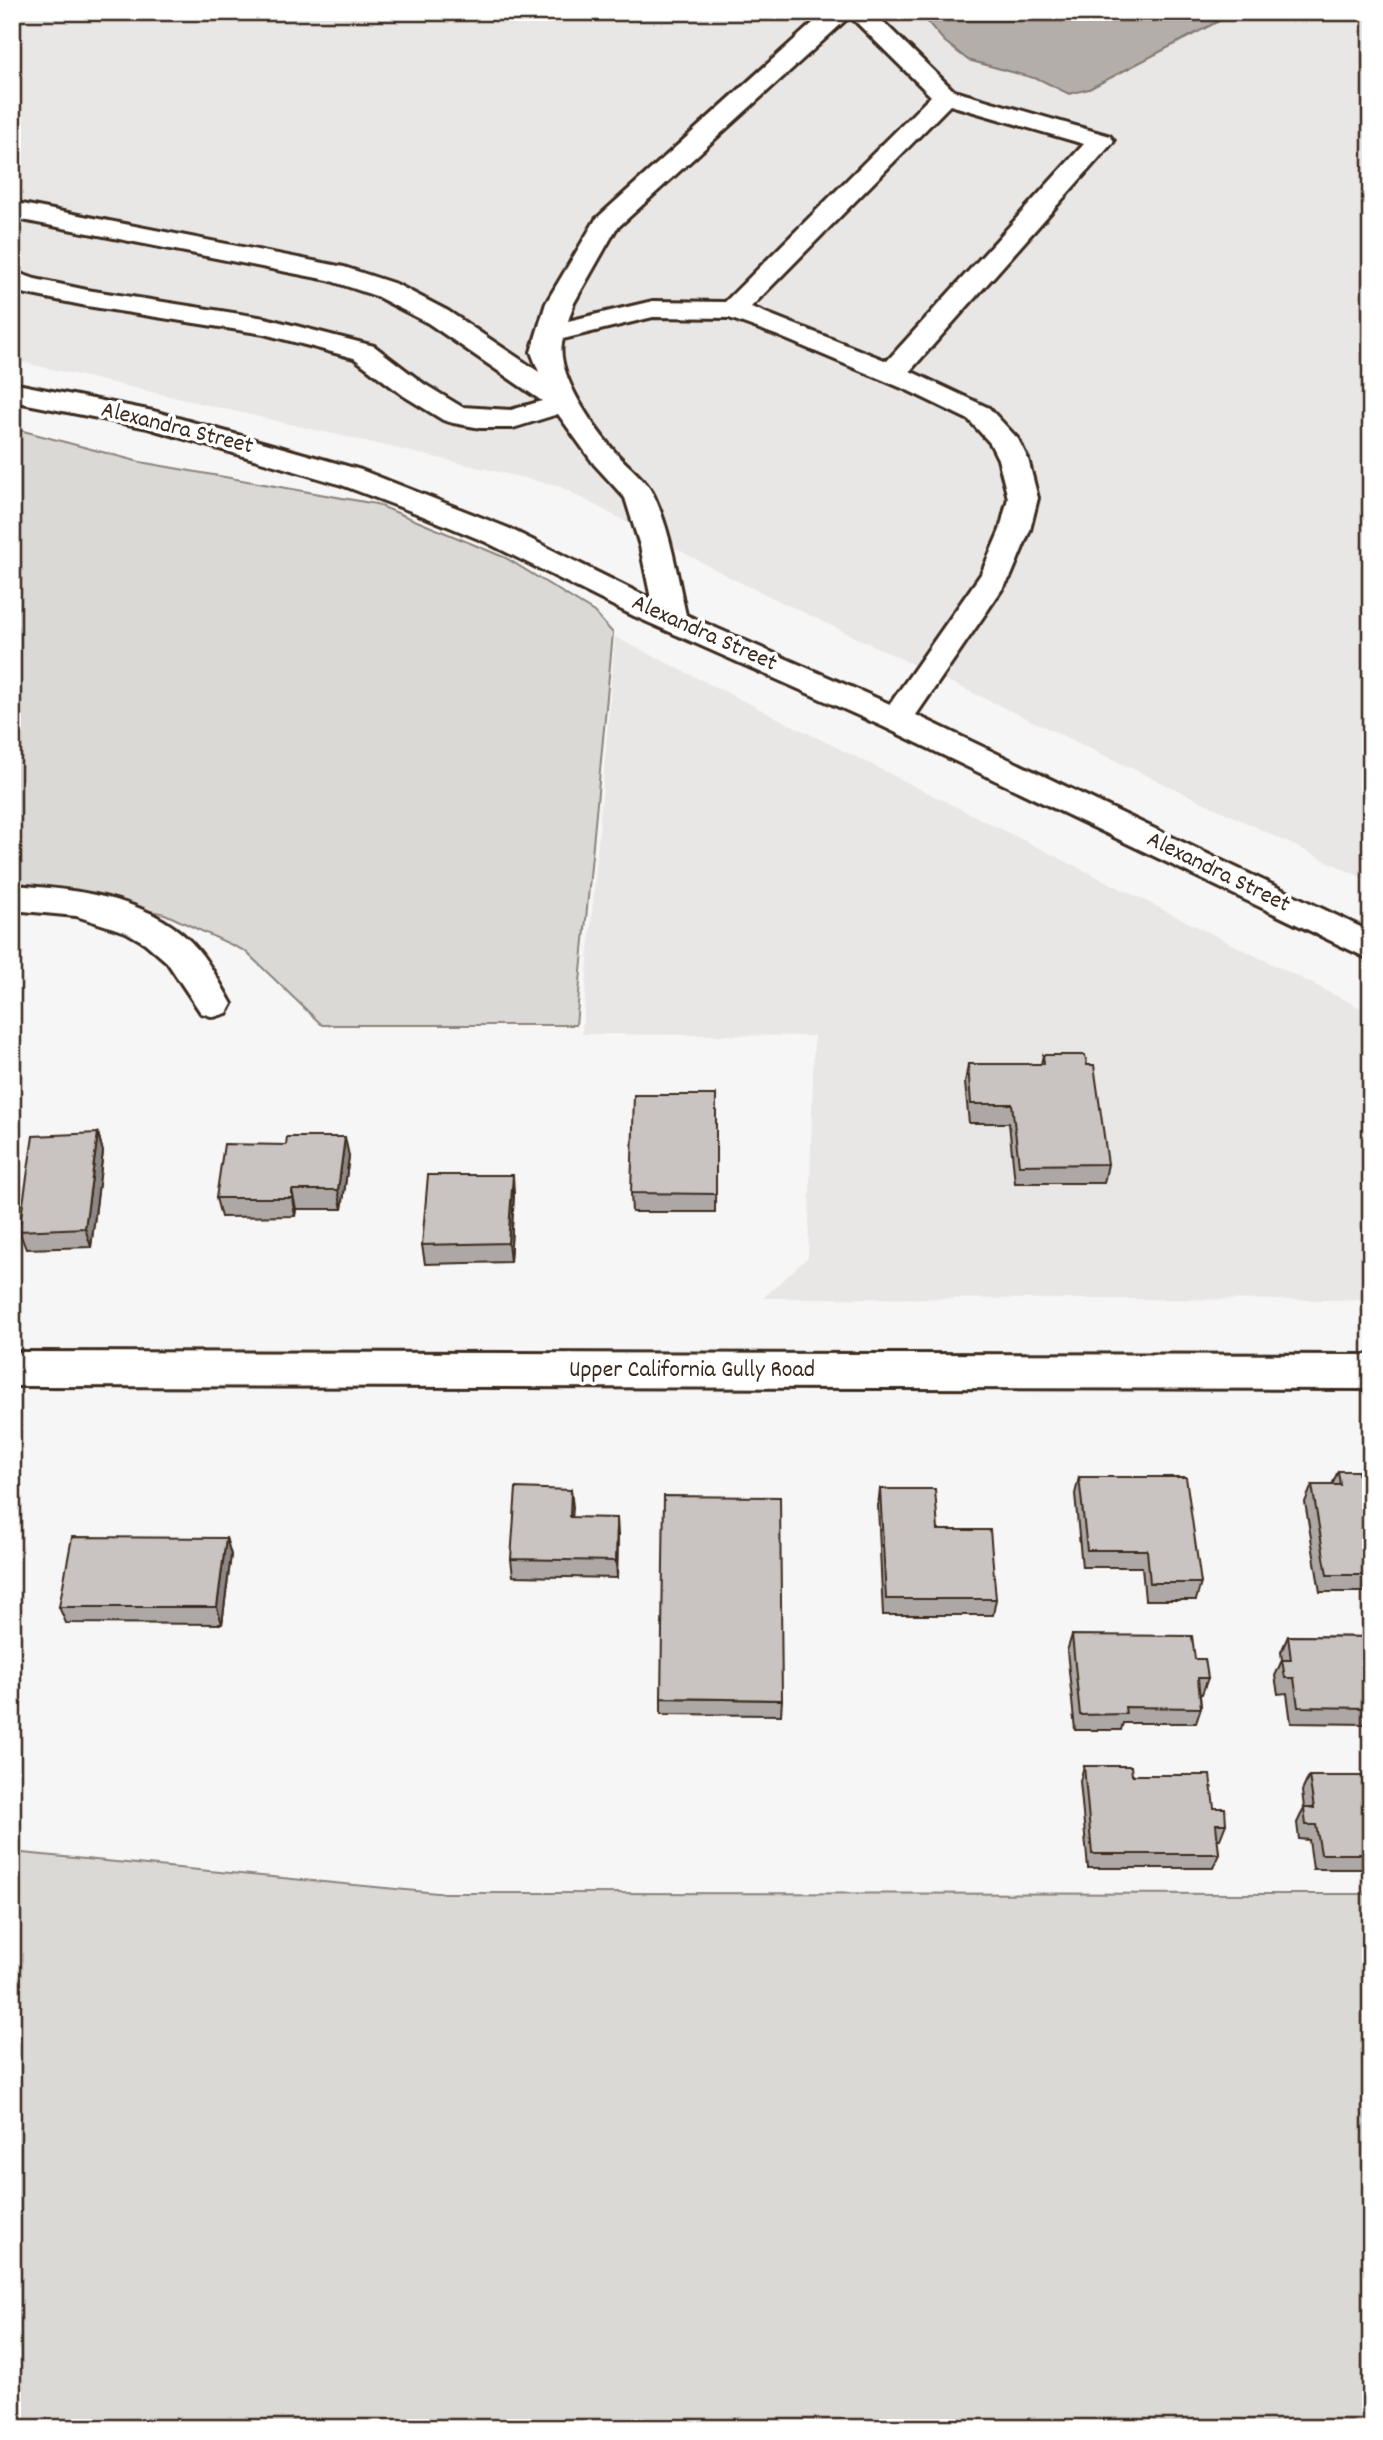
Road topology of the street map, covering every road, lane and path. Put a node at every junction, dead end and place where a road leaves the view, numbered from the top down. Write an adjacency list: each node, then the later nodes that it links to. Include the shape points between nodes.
1 (840, 12): 7 (street, via 605,225 560,303)
2 (859, 12): 3 (street)
3 (945, 96): 6 (street); 8 (street, via 1101,142)
4 (12, 209): 10 (street, via 334,274 386,290 438,317)
5 (12, 279): 10 (street, via 86,298 265,326 364,352 453,414 513,419)
6 (732, 310): 7 (street, via 653,309); 8 (street)
7 (551, 334): 10 (street, via 545,352)
8 (891, 373): 12 (street, via 979,414 1003,439 1023,498 996,576)
9 (12, 392): 11 (street, Alexandra Street, via 153,420 350,477 497,535)
10 (565, 403): 11 (street, via 604,458 639,495)
11 (671, 620): 12 (street, Alexandra Street)
12 (896, 719): 14 (street, Alexandra Street)
13 (12, 897): 15 (street, via 106,910 134,920 176,948)
14 (1371, 947)
15 (214, 1004)
16 (12, 1369): 17 (street, Upper California Gully Road)
17 (1371, 1372)

